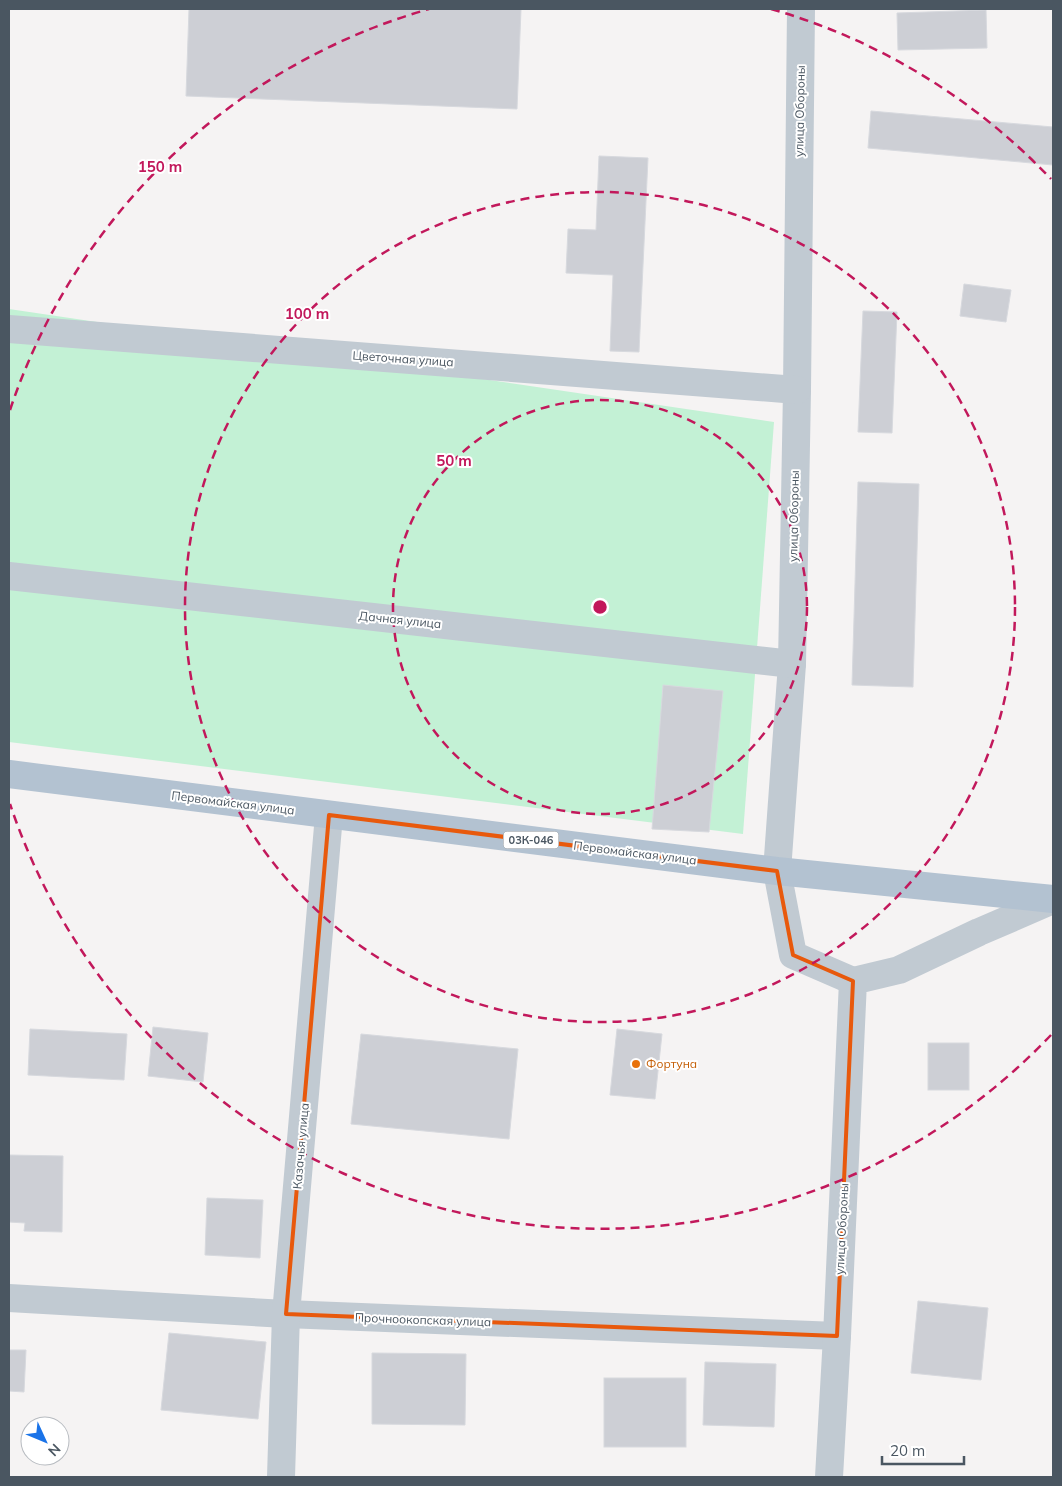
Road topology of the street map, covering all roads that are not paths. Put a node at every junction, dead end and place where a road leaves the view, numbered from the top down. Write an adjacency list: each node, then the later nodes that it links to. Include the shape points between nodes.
1 (801, 9): 3 (street, улица Обороны)
2 (9, 329): 3 (street, Цветочная улица)
3 (797, 390): 5 (street, улица Обороны)
4 (9, 576): 5 (street, Дачная улица)
5 (792, 664): 8 (street, улица Обороны)
6 (9, 774): 7 (main road, Первомайская улица / 03К-046)
7 (329, 815): 8 (main road, Первомайская улица / 03К-046); 12 (street, Казачья улица)
8 (777, 871): 9 (main road, Первомайская улица / 03К-046); 10 (street, улица Обороны, via 793,955)
9 (1053, 900): 10 (street, via 899,970)
10 (853, 981): 13 (street, улица Обороны)
11 (9, 1298): 12 (street, Прочноокопская улица)
12 (286, 1314): 13 (street, Прочноокопская улица); 14 (street, Казачья улица)
13 (837, 1336): 15 (street, улица Обороны)
14 (281, 1477)
15 (829, 1477)

